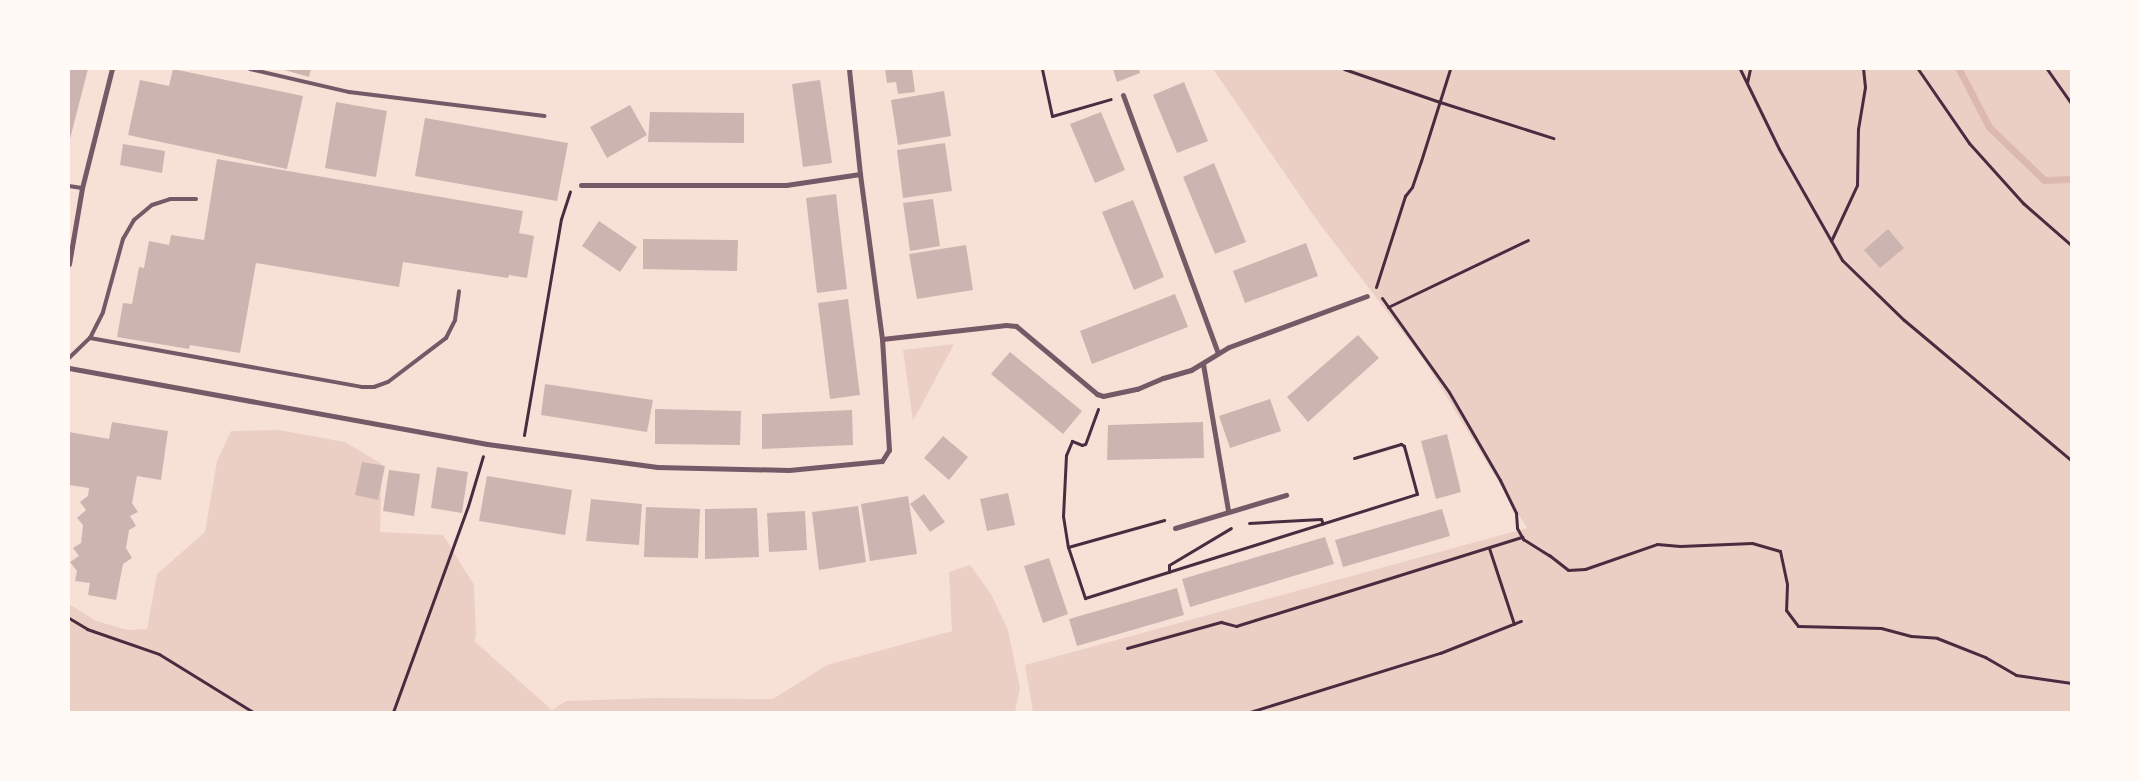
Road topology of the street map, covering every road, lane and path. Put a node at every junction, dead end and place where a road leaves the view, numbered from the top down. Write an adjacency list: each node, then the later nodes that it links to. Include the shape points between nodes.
1 (112, 69): 21 (street)
2 (250, 69): 16 (lane, via 349,92)
3 (849, 69): 18 (street)
4 (1042, 69): 13 (path, via 1052,116)
5 (1344, 69): 14 (path)
6 (1450, 69): 14 (path)
7 (1740, 69): 12 (path)
8 (1750, 69): 12 (path)
9 (1863, 69): 24 (path, via 1865,88 1858,130 1857,186)
10 (1918, 69): 25 (path, via 1969,143 2022,203)
11 (2047, 69): 15 (path)
12 (1747, 83): 24 (path, via 1779,149)
13 (1123, 95): 33 (street)
14 (1440, 102): 17 (path); 27 (path)
15 (2071, 103)
16 (546, 116)
17 (1553, 138)
18 (860, 174): 19 (street, via 786,186); 32 (street)
19 (581, 185): 38 (path, via 569,192 561,219)
20 (69, 186): 21 (lane)
21 (82, 188): 26 (street)
22 (196, 199): 31 (lane, via 170,199 152,204 134,220 123,239 103,312)
23 (1528, 240): 30 (path)
24 (1831, 241): 39 (path, via 1842,260 1904,320)
25 (2071, 245)
26 (69, 264)
27 (1375, 288): 29 (path); 30 (path)
28 (459, 291): 31 (lane, via 455,320 446,338 388,382 374,387)
29 (1367, 296): 33 (street)
30 (1388, 307): 46 (path, via 1448,392 1500,480 1516,513 1517,528)
31 (90, 338): 34 (lane)
32 (882, 340): 35 (street, via 1016,326 1096,394 1103,396 1137,389); 38 (street, via 889,450 882,461 789,470 657,467)
33 (1218, 353): 35 (street)
34 (69, 358)
35 (1203, 364): 41 (street)
36 (69, 368): 37 (street)
37 (487, 444): 38 (street); 56 (path, via 468,506)
38 (522, 449)
39 (2071, 460)
40 (1286, 496): 41 (street)
41 (1230, 510): 42 (street); 43 (path)
42 (1190, 523): 45 (street); 47 (path, via 1178,516)
43 (1238, 523): 44 (path, via 1321,519); 49 (path, via 1169,566)
44 (1323, 524)
45 (1175, 528)
46 (1522, 537): 48 (path); 54 (path, via 1568,570 1585,569 1657,544 1752,543 1780,552 1787,584 1786,610 1798,626 1881,628 1911,636 1937,638 1985,657 2016,675)
47 (1068, 547)
48 (1489, 548): 52 (path); 53 (path, via 1236,626 1221,622)
49 (1169, 572)
50 (69, 618): 55 (path, via 87,629 159,654)
51 (1521, 621): 52 (path)
52 (1514, 624): 57 (path, via 1440,653)
53 (1127, 648)
54 (2071, 683)
55 (253, 712)
56 (393, 712)
57 (1250, 712)

